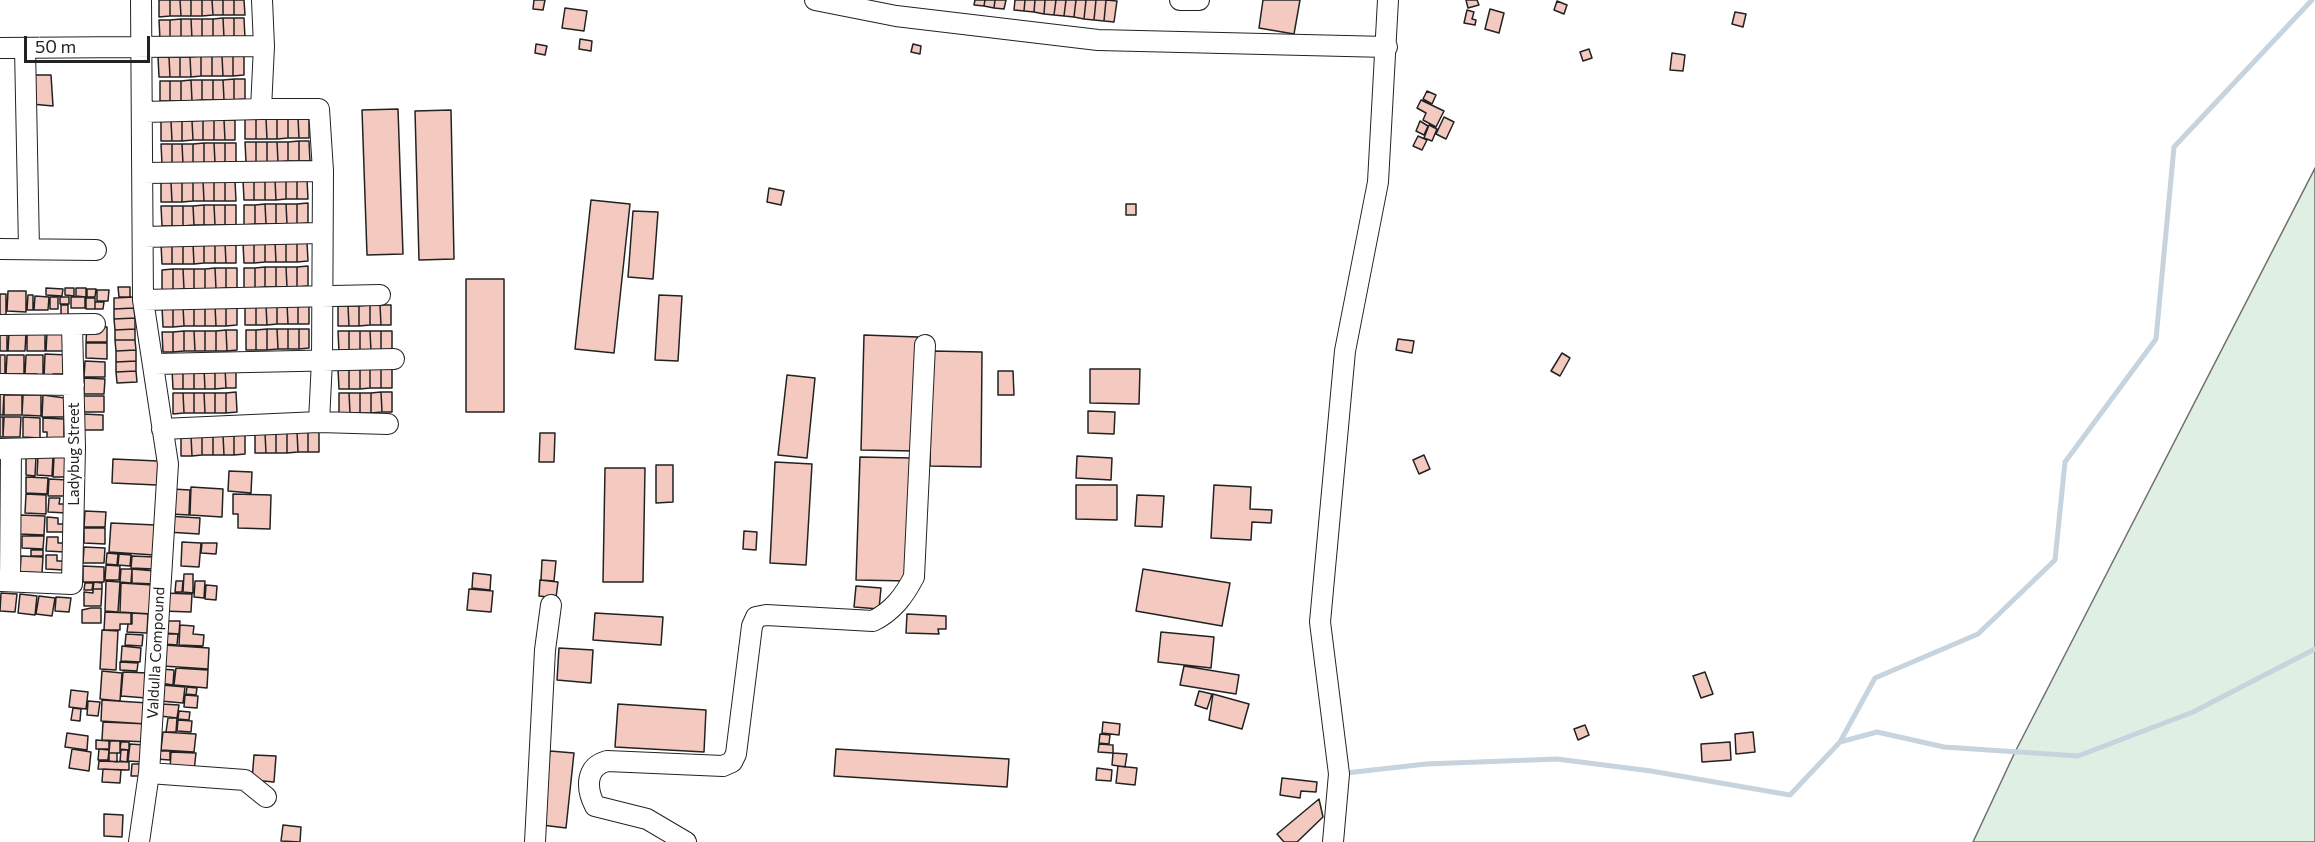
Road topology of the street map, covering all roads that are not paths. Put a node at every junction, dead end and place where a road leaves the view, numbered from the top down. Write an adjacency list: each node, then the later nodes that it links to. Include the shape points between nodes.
1 (141, 0): 11 (street, Valdulla Compound)
2 (262, 0): 7 (street)
3 (815, 0): 8 (street, via 896,16 1098,40)
4 (1180, 0): 5 (street)
5 (1199, 0)
6 (1388, 0): 8 (street)
7 (264, 46): 11 (street); 12 (street)
8 (1387, 47): 45 (street, via 1378,182 1345,351 1320,622 1339,774)
9 (0, 48): 10 (street)
10 (25, 48): 11 (street); 19 (street)
11 (141, 49): 13 (street, Valdulla Compound)
12 (261, 109): 13 (street); 14 (street, via 320,109)
13 (144, 112): 15 (street, Valdulla Compound)
14 (323, 171): 15 (street); 16 (street)
15 (143, 173): 17 (street, Valdulla Compound)
16 (322, 233): 17 (street); 22 (street)
17 (143, 237): 23 (street, Valdulla Compound)
18 (0, 249): 19 (street)
19 (29, 249): 20 (street)
20 (96, 250)
21 (380, 295): 22 (street)
22 (321, 296): 23 (street); 29 (street)
23 (143, 300): 30 (street, Valdulla Compound)
24 (95, 324): 26 (street)
25 (0, 325): 26 (street)
26 (72, 325): 32 (street, Ladybug Street)
27 (925, 345): 44 (street, via 914,577 904,595 885,615 873,621 756,617 732,762 723,766 607,761 596,764 590,772 590,797 595,806 647,819)
28 (394, 359): 29 (street)
29 (322, 360): 30 (street); 33 (street)
30 (154, 364): 35 (street, Valdulla Compound)
31 (0, 384): 32 (street)
32 (74, 385): 36 (street, Ladybug Street)
33 (319, 422): 34 (street); 35 (street)
34 (388, 424)
35 (162, 429): 40 (street, Valdulla Compound, via 168,464)
36 (75, 447): 37 (street); 38 (street, Ladybug Street, via 72,584)
37 (5, 449): 38 (street)
38 (5, 581)
39 (550, 605): 43 (street)
40 (149, 773): 41 (street, via 245,780); 42 (street, Valdulla Compound)
41 (266, 797)
42 (139, 842)
43 (535, 842)
44 (686, 842)
45 (1333, 842)

